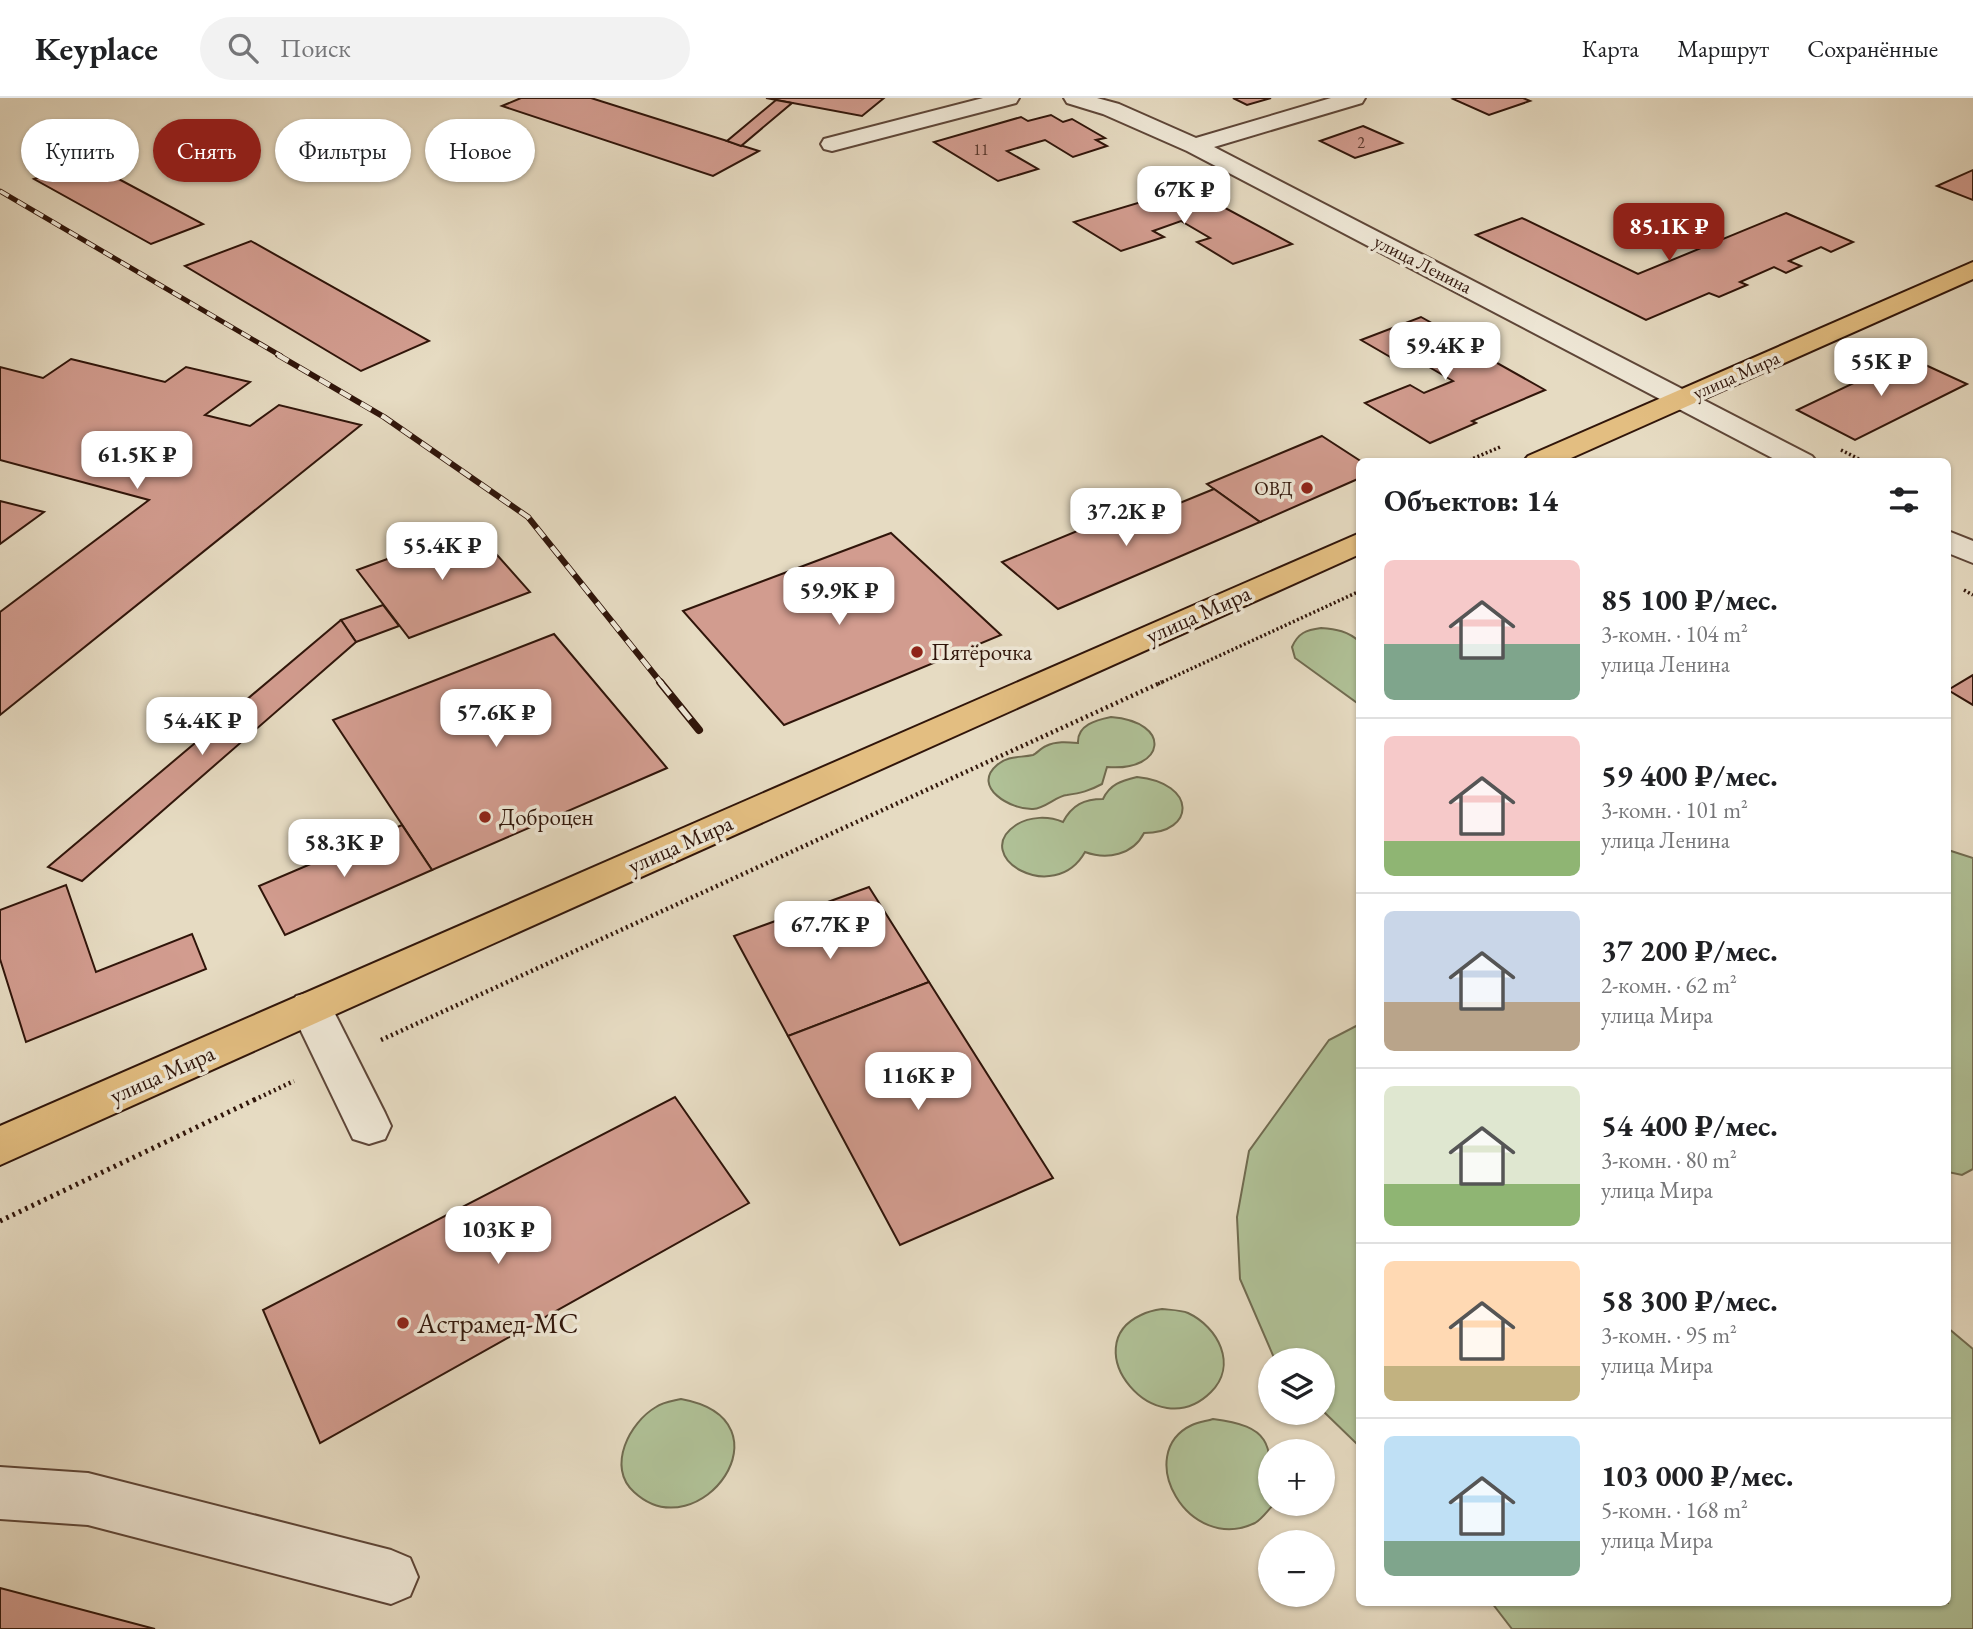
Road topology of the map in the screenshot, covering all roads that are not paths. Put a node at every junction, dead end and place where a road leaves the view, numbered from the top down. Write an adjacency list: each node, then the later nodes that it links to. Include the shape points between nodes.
1 (1008, 98): 4 (street)
2 (1075, 98): 5 (street, улица Ленина)
3 (1354, 98): 5 (street)
4 (832, 144)
5 (1195, 146): 7 (street, улица Ленина)
6 (1973, 270): 7 (main road, улица Мира)
7 (1681, 399): 8 (main road, улица Мира); 9 (street, улица Ленина)
8 (1547, 458)
9 (1794, 458)
10 (1951, 542): 12 (street)
11 (1356, 544): 13 (main road, улица Мира)
12 (1973, 554)
13 (311, 1008): 14 (street); 15 (main road, улица Мира)
14 (369, 1126)
15 (0, 1146)
16 (0, 1493): 17 (street, via 88,1499)
17 (391, 1577)

